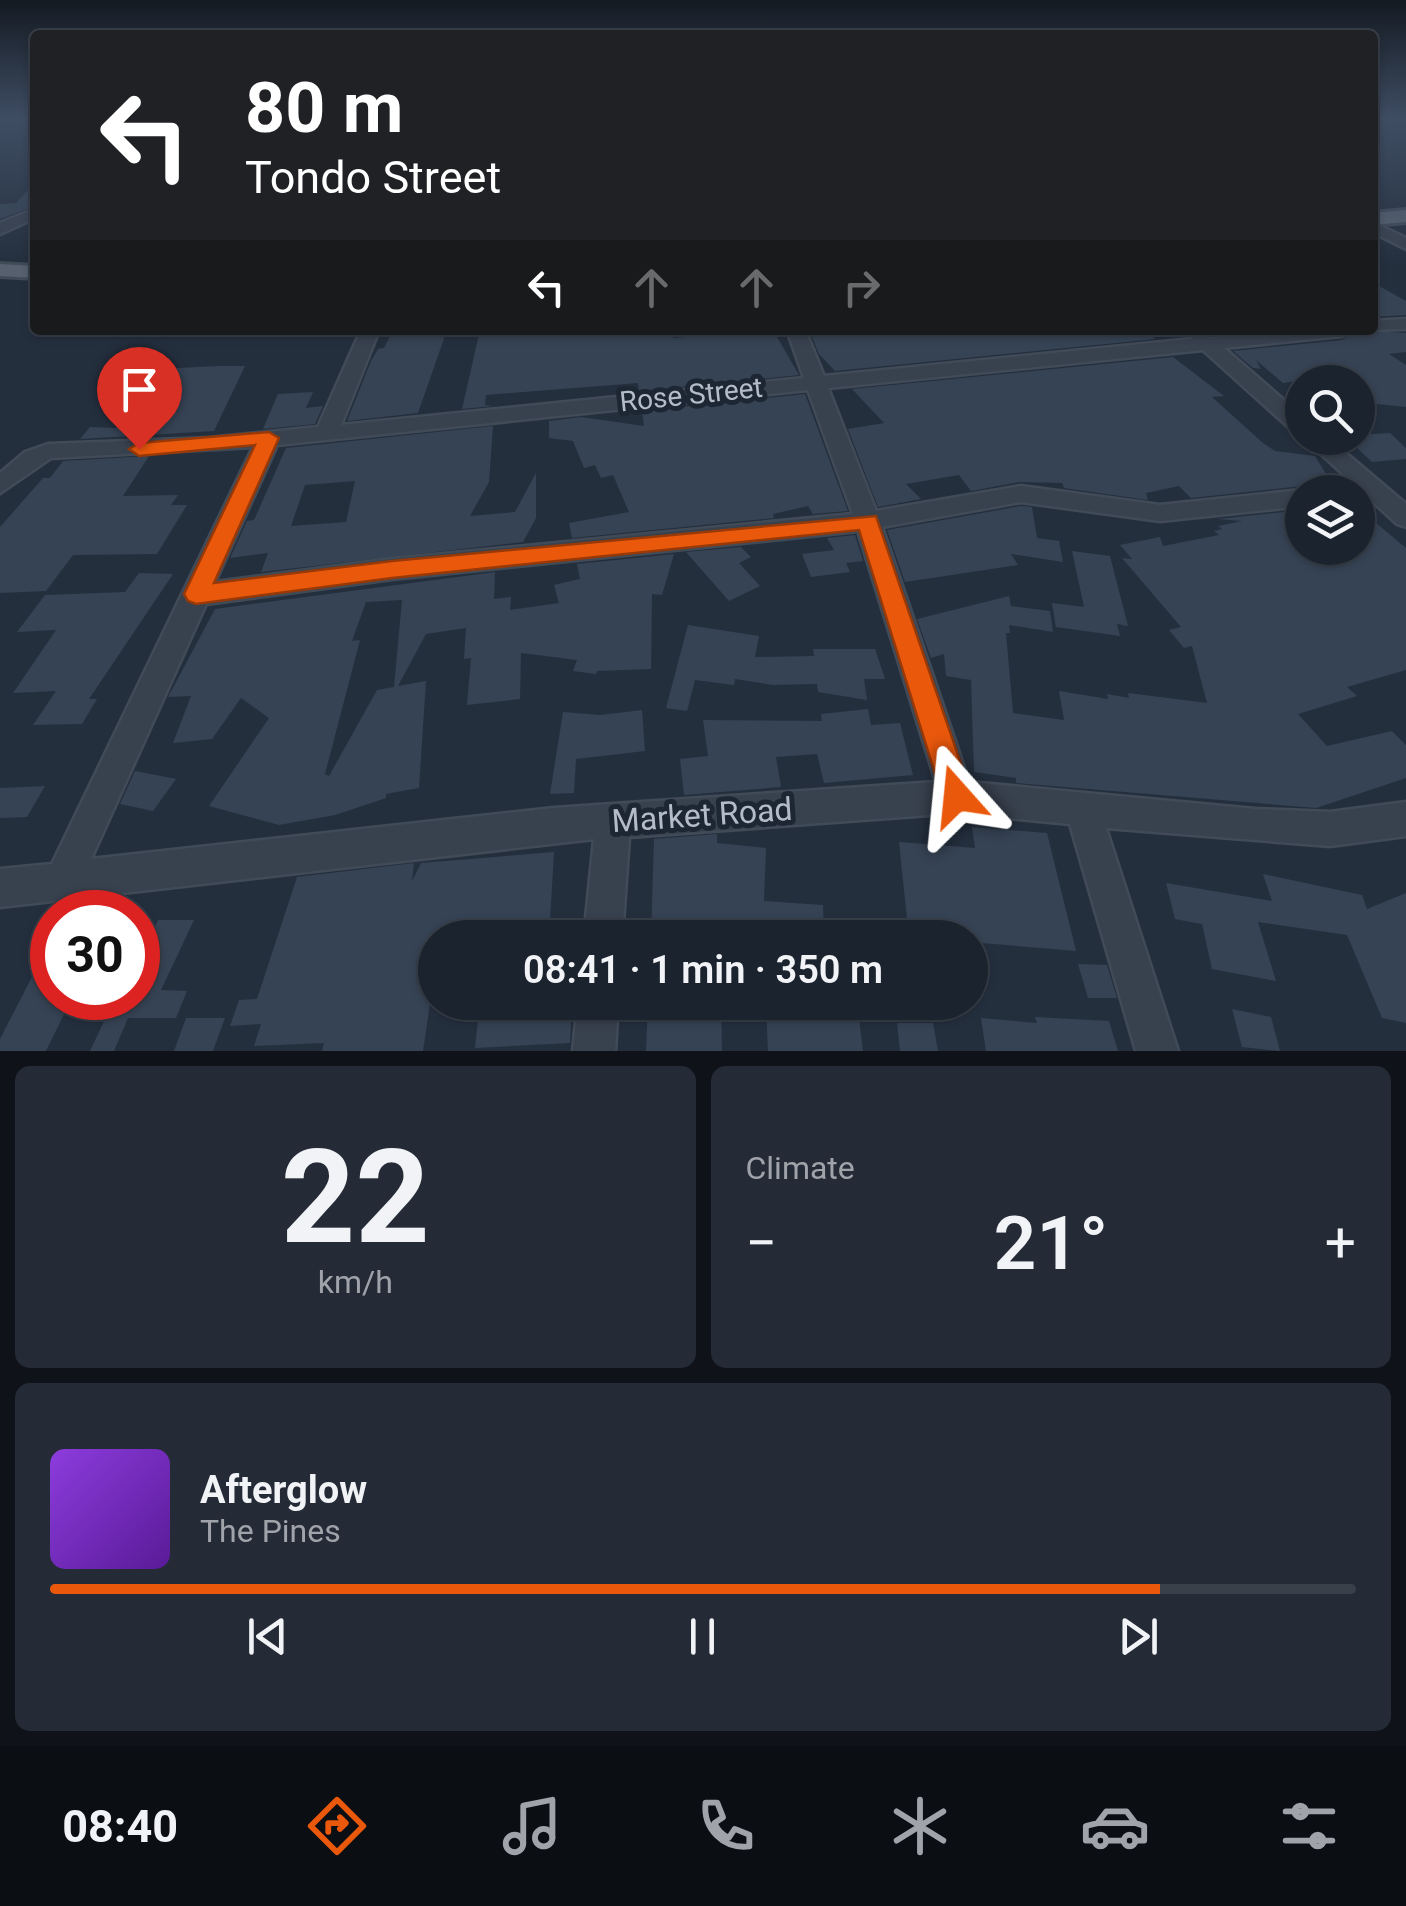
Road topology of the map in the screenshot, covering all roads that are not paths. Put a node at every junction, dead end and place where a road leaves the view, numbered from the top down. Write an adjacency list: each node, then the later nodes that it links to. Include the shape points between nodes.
1 (30, 214): 5 (street)
2 (1406, 216): 3 (main road)
3 (1378, 222)
4 (1378, 227): 6 (street)
5 (0, 229)
6 (1406, 244)
7 (0, 270): 8 (main road)
8 (30, 272)
9 (1406, 324): 10 (street)
10 (1378, 326)
11 (368, 335): 17 (street)
12 (798, 335): 15 (street)
13 (1241, 335): 14 (street, Rose Street)
14 (1200, 337): 15 (street, Rose Street); 16 (street)
15 (816, 381): 17 (street, Rose Street); 27 (street)
16 (1285, 412)
17 (327, 432): 18 (street, Rose Street)
18 (269, 438): 21 (street, Rose Street, via 40,453); 28 (street)
19 (1330, 455): 20 (street)
20 (1349, 475)
21 (0, 485)
22 (1406, 486): 23 (street)
23 (1375, 491)
24 (1375, 498): 26 (street)
25 (1285, 500): 27 (street, via 1160,513 1022,494)
26 (1406, 518)
27 (868, 521): 28 (street); 29 (street)
28 (196, 594): 33 (street)
29 (957, 796): 30 (street, Market Road); 32 (street, Market Road)
30 (1083, 810): 31 (street, Market Road, via 1255,826 1330,828); 38 (street)
31 (1406, 819)
32 (613, 821): 33 (street, Market Road); 35 (street)
33 (62, 883): 34 (street, Market Road)
34 (0, 888)
35 (605, 920)
36 (597, 1020): 37 (street)
37 (594, 1051)
38 (1157, 1051)

